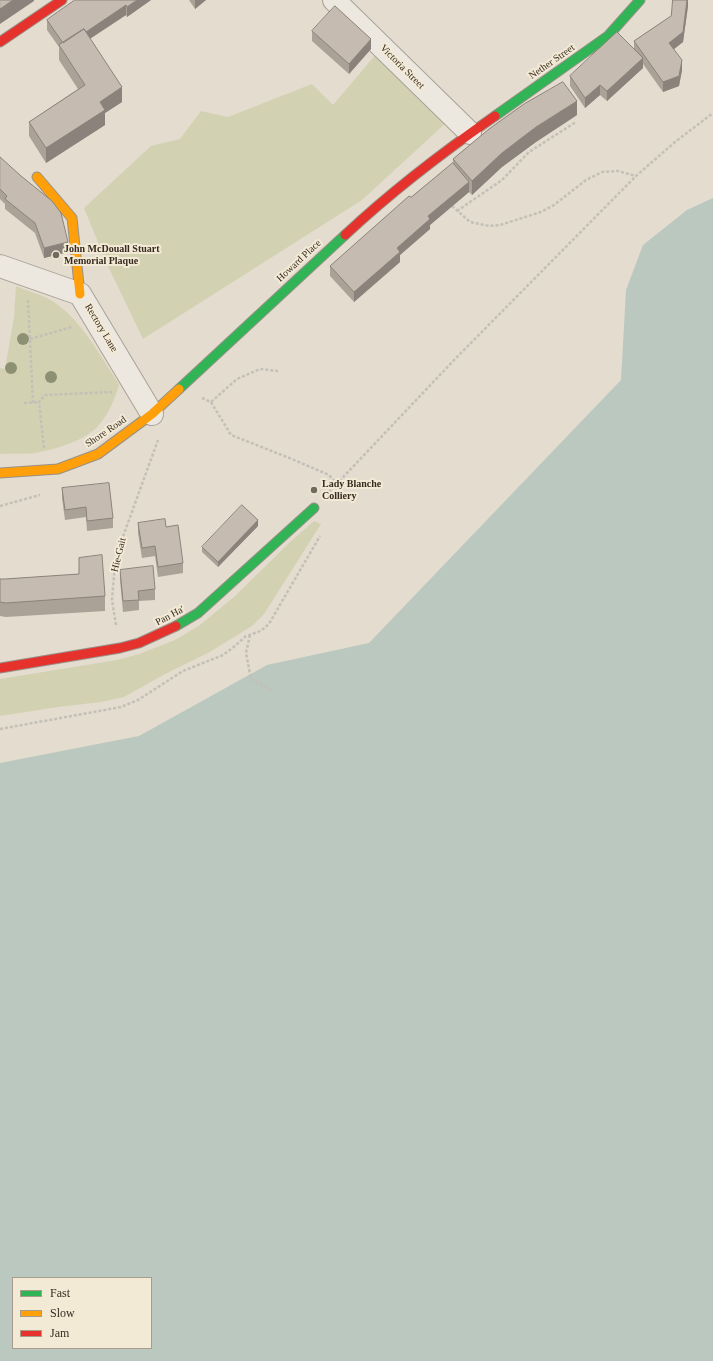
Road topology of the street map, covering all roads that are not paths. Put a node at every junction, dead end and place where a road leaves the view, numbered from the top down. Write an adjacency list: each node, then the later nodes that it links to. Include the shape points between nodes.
1 (62, 0): 4 (street)
2 (334, 0): 5 (street, Victoria Street)
3 (640, 0): 5 (street, Nether Street, via 608,36)
4 (0, 42)
5 (470, 134): 9 (street, Howard Place, via 352,227)
6 (37, 177): 8 (street, via 72,218)
7 (0, 266): 8 (street, Rectory Lane)
8 (80, 294): 9 (street, Rectory Lane)
9 (152, 414): 10 (street, Shore Road, via 98,454 65,467)
10 (0, 473)
11 (314, 508): 12 (street, Pan Ha', via 198,613 172,629 120,648)
12 (0, 668)

